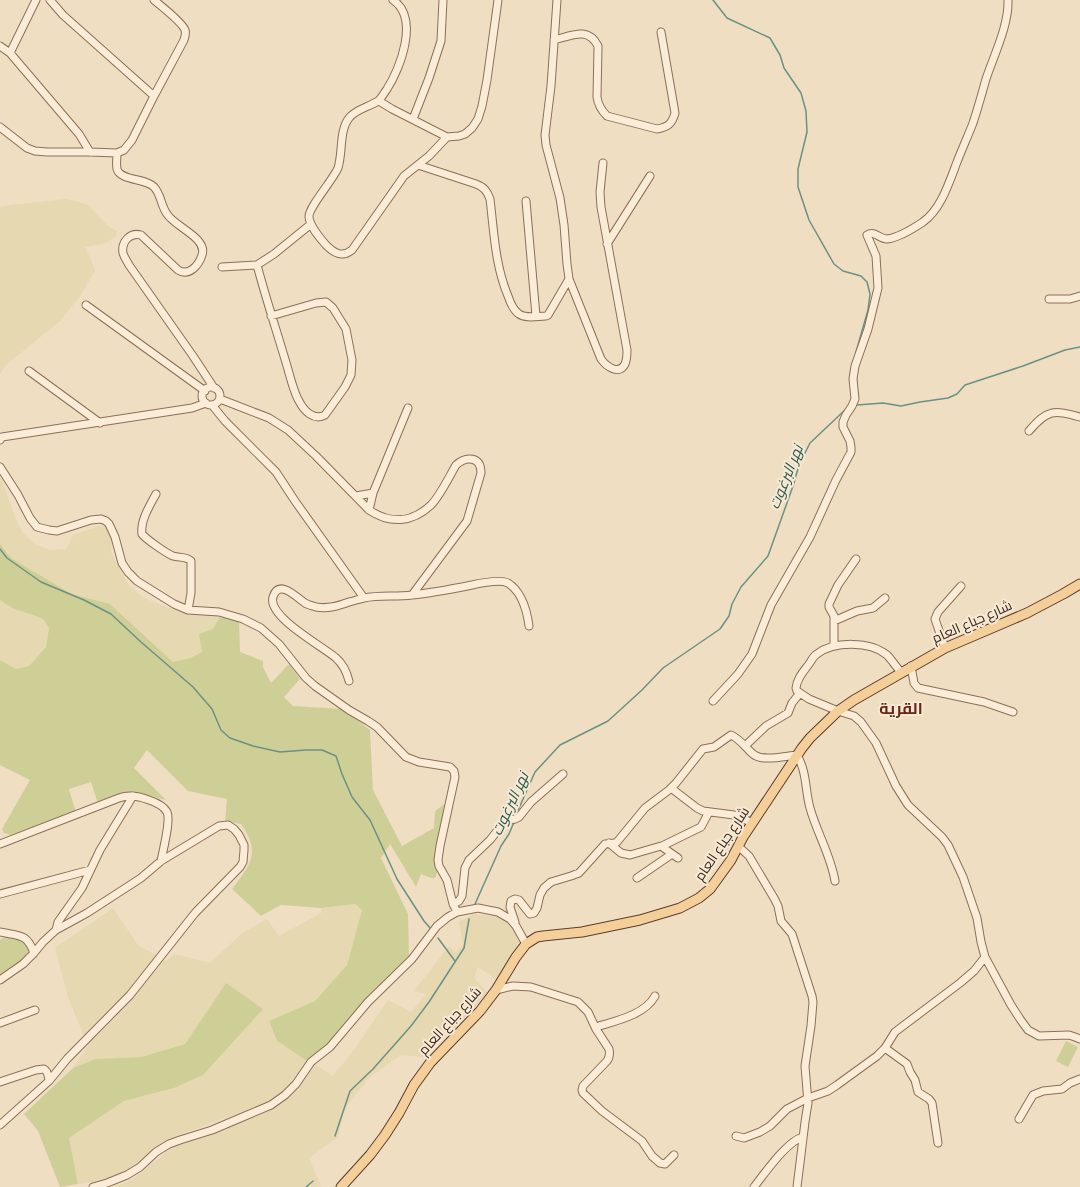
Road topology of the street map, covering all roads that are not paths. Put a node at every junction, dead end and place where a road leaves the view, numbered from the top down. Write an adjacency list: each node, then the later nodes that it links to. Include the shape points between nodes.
1 (36, 0): 12 (street)
2 (50, 0): 13 (street, via 63,15)
3 (154, 0): 13 (street, via 180,22 185,35)
4 (394, 0): 14 (street, via 403,12 407,37 394,78)
5 (443, 0): 15 (street, via 441,40)
6 (498, 0): 17 (street, via 487,80 478,120 465,134)
7 (557, 0): 10 (street)
8 (1008, 0): 64 (street, via 1003,28 973,123 950,182 932,214 900,235 886,239 871,233 867,235 876,256 878,288 868,329 855,366 855,399 843,422 851,452 810,537 771,605 752,654)
9 (661, 32): 10 (street, via 675,113 669,125 657,129 607,116 602,111 596,97 596,40 590,35 582,34)
10 (554, 40): 28 (street, via 545,135 560,198)
11 (0, 46): 12 (street)
12 (10, 53): 18 (street, via 79,134)
13 (154, 96): 19 (street, via 132,140 124,150)
14 (379, 101): 15 (street); 24 (street, via 349,118 343,134 338,167 310,210)
15 (413, 119): 17 (street)
16 (0, 127): 18 (street, via 27,148 35,151)
17 (448, 137): 21 (street)
18 (90, 152): 19 (street)
19 (117, 153): 35 (street, via 119,173 155,187 166,214 202,246 203,253 199,264 188,272 178,270 141,235 133,234 125,240 123,252 129,265)
20 (603, 164): 25 (street, via 600,192)
21 (418, 165): 24 (street, via 404,176 349,253 342,255 333,252); 33 (street, via 482,186 486,190 490,199 503,286 516,311 523,316)
22 (650, 176): 25 (street)
23 (526, 201): 33 (street)
24 (311, 224): 26 (street)
25 (607, 244): 28 (street, via 627,350 623,367 612,369 601,359)
26 (257, 265): 27 (street); 32 (street)
27 (222, 267)
28 (569, 278): 33 (street, via 548,315)
29 (1080, 296): 30 (street, via 1070,299)
30 (1049, 299)
31 (86, 305): 36 (street)
32 (272, 316): 32 (street, via 298,401 310,415 322,417 351,375 352,360 346,329 333,308 326,302)
33 (536, 316)
34 (29, 371): 41 (street)
35 (214, 388): 36 (street); 37 (street, via 219,392)
36 (205, 391): 38 (street, via 203,397)
37 (220, 399): 38 (street); 47 (street, via 270,418 288,430)
38 (209, 404): 41 (street); 53 (street, via 276,472)
39 (408, 408): 45 (street)
40 (1080, 417): 42 (street, via 1052,412 1046,414)
41 (100, 423): 43 (street)
42 (1029, 431)
43 (1, 438)
44 (0, 467): 55 (street, via 37,527 56,531 91,520 106,521 115,537 122,563 132,576 174,604)
45 (372, 493): 47 (street); 48 (street)
46 (156, 494): 55 (street, via 144,519 142,534 170,555 188,558 190,561 191,593)
47 (356, 496): 48 (street)
48 (368, 510): 52 (street, via 390,520 411,517 432,504 461,461 472,459 479,465 481,473 467,521)
49 (856, 559): 56 (street, via 838,585 829,604)
50 (1080, 584): 59 (main road, شارع جباع العام, via 1027,613)
51 (960, 586): 59 (street, via 935,619)
52 (412, 595): 53 (street); 57 (street, via 496,581 508,583 525,607)
53 (364, 598): 62 (street, via 325,608 305,603 292,592 283,589 275,592 272,598 274,606 294,628 337,658)
54 (886, 598): 56 (street, via 873,608)
55 (188, 610): 85 (street, via 219,612 244,619 261,628 279,644 315,686 377,727 406,757 419,762 448,766 454,771 455,777 438,860 448,880)
56 (834, 621): 58 (street)
57 (529, 626)
58 (834, 646): 61 (street, via 859,645 875,649 888,656); 63 (street, via 815,655 804,670 796,685 796,690)
59 (945, 648): 60 (main road, شارع جباع العام)
60 (911, 666): 61 (main road, شارع جباع العام); 67 (street, via 914,683 918,688 984,702)
61 (901, 672): 65 (main road, شارع جباع العام)
62 (350, 681)
63 (800, 693): 66 (street); 69 (street, via 788,713 762,729)
64 (713, 701)
65 (849, 703): 66 (main road, شارع جباع العام); 68 (street)
66 (838, 711): 68 (street); 70 (main road, شارع جباع العام, via 810,738)
67 (1013, 712)
68 (854, 716): 92 (street, via 876,743 908,805 948,844 978,918)
69 (745, 746): 70 (street, via 753,755 760,758); 72 (street, via 731,735 714,747 702,749)
70 (797, 755): 75 (main road, شارع جباع العام); 83 (street, via 803,767 814,820 832,864)
71 (563, 774): 85 (street, via 522,814 503,823 469,860 465,868 462,896)
72 (671, 788): 74 (street, via 697,808); 76 (street, via 645,808 617,842)
73 (133, 796): 77 (street, via 118,798); 80 (street, via 154,802 166,811 168,819); 81 (street)
74 (709, 812): 75 (street, via 734,815); 78 (street, via 701,827)
75 (753, 823): 79 (main road, شارع جباع العام)
76 (609, 843): 78 (street, via 621,853 630,855); 87 (street, via 596,852 579,873 546,886 541,893 538,908 533,914 530,914 519,900 511,900 510,907)
77 (0, 844)
78 (662, 846): 82 (street, via 675,856)
79 (738, 846): 90 (main road, شارع جباع العام, via 710,889 680,908 595,930 537,937); 104 (street, via 749,856 774,898 781,921 792,934 811,990 813,1002 805,1066)
80 (161, 861): 88 (street, via 123,890); 102 (street, via 221,825 228,825 234,829 244,845 243,862 236,872 195,913 130,996)
81 (90, 870): 84 (street); 88 (street, via 82,888 58,922)
82 (637, 878)
83 (835, 881)
84 (0, 894)
85 (454, 904): 86 (street)
86 (457, 912): 87 (street, via 478,908 491,910 505,915); 111 (street, via 437,926 409,962 368,1002 330,1047 311,1062 285,1095 271,1105 212,1130 175,1142 156,1152 140,1167 126,1175)
87 (516, 926): 90 (street)
88 (56, 930): 91 (street)
89 (0, 932): 91 (street, via 26,938)
90 (526, 944): 94 (main road, شارع جباع العام)
91 (34, 953): 93 (street)
92 (985, 957): 99 (street, via 1028,1030 1040,1036 1069,1035); 100 (street, via 960,983 895,1032)
93 (0, 980)
94 (496, 990): 98 (street, via 512,986 531,987 578,1002 588,1012); 112 (main road, شارع جباع العام, via 430,1063 385,1135)
95 (655, 996): 98 (street, via 642,1009)
96 (35, 1010): 97 (street)
97 (0, 1023)
98 (596, 1027): 110 (street, via 610,1055 583,1086 583,1093 602,1112 642,1141 660,1163 665,1164)
99 (1080, 1039)
100 (885, 1048): 104 (street, via 828,1091); 109 (street, via 904,1061 915,1080 918,1092 931,1101)
101 (1080, 1079): 105 (street, via 1062,1089 1033,1095)
102 (48, 1081): 103 (street, via 47,1072 41,1069); 106 (street)
103 (0, 1082)
104 (808, 1098): 107 (street, via 787,1109 760,1132 744,1138); 108 (street)
105 (1018, 1119)
106 (0, 1125)
107 (736, 1136)
108 (803, 1136): 113 (street, via 787,1147); 114 (street)
109 (938, 1144)
110 (674, 1155)
111 (93, 1187)
112 (341, 1187)
113 (754, 1187)
114 (797, 1187)

